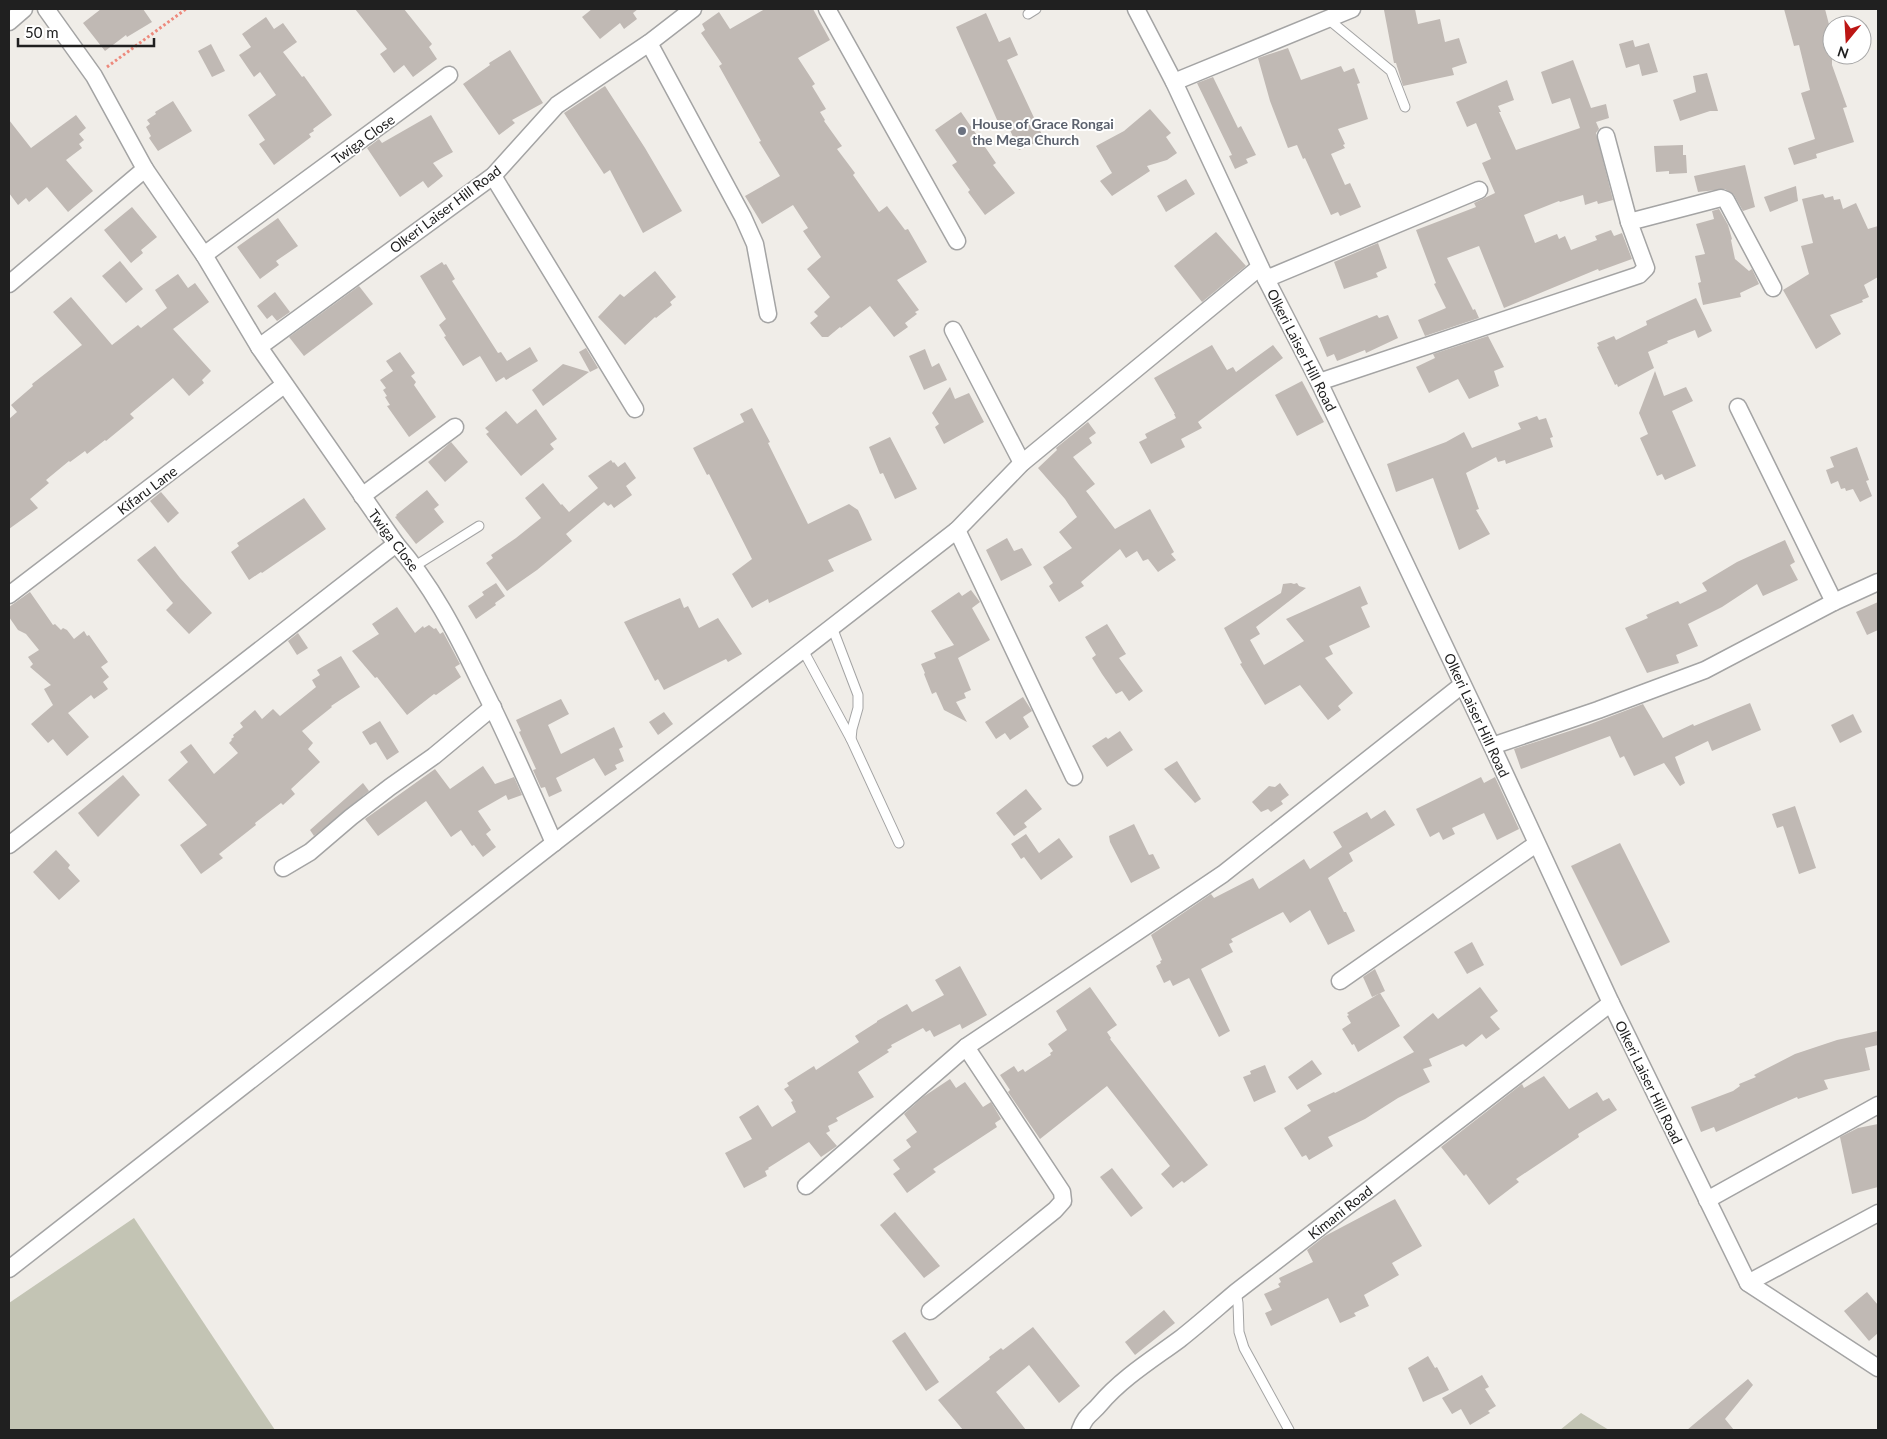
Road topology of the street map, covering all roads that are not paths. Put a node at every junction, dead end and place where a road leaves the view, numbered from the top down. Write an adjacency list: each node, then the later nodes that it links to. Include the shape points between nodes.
1 (24, 9): 8 (street)
2 (46, 9): 14 (street, Twiga Close, via 94,76)
3 (693, 9): 9 (street, Olkeri Laiser Hill Road)
4 (827, 9): 18 (street)
5 (1136, 9): 11 (street, Olkeri Laiser Hill Road)
6 (1352, 9): 7 (street)
7 (1328, 19): 11 (street); 12 (lane, via 1391,71)
8 (9, 22)
9 (649, 43): 15 (street, Olkeri Laiser Hill Road, via 557,105); 23 (street, via 755,244)
10 (449, 75): 19 (street, Twiga Close)
11 (1174, 82): 20 (street, Olkeri Laiser Hill Road)
12 (1405, 107)
13 (1606, 136): 17 (street)
14 (145, 169): 19 (street, Twiga Close); 21 (street)
15 (493, 176): 25 (street, Olkeri Laiser Hill Road); 29 (street)
16 (1478, 190): 20 (street)
17 (1629, 222): 22 (street, via 1720,198 1726,200); 26 (street, via 1646,268 1639,275)
18 (957, 241)
19 (204, 255): 25 (street, Twiga Close)
20 (1263, 273): 26 (street, Olkeri Laiser Hill Road); 31 (street)
21 (9, 284)
22 (1773, 288)
23 (768, 314)
24 (953, 330): 31 (street)
25 (259, 347): 27 (street, Twiga Close)
26 (1319, 382): 42 (street, Olkeri Laiser Hill Road)
27 (284, 385): 32 (street, Twiga Close); 38 (street, Kifaru Lane)
28 (1738, 407): 39 (street)
29 (636, 409)
30 (455, 427): 32 (street)
31 (1022, 463): 34 (street)
32 (362, 496): 35 (street, Twiga Close)
33 (479, 526): 36 (lane)
34 (957, 530): 40 (street); 46 (street)
35 (396, 544): 36 (street, Twiga Close); 50 (street)
36 (415, 566): 43 (street, Twiga Close, via 458,635)
37 (1878, 582): 39 (street)
38 (9, 595)
39 (1834, 602): 45 (street, via 1705,670)
40 (832, 627): 41 (street); 44 (lane, via 858,695)
41 (803, 650): 44 (lane); 47 (street)
42 (1462, 685): 45 (street, Olkeri Laiser Hill Road); 54 (street, via 1223,874)
43 (493, 707): 47 (street, Twiga Close); 51 (street, via 310,852)
44 (852, 739): 48 (lane)
45 (1492, 746): 49 (street, Olkeri Laiser Hill Road)
46 (1074, 778)
47 (554, 843): 59 (street)
48 (899, 843)
49 (1536, 844): 52 (street); 53 (street, Olkeri Laiser Hill Road)
50 (9, 845)
51 (283, 868)
52 (1340, 980)
53 (1611, 1003): 57 (street, Olkeri Laiser Hill Road); 61 (street, Kimani Road)
54 (966, 1047): 56 (street); 62 (street, via 1062,1192 1063,1201)
55 (1878, 1105): 57 (street)
56 (806, 1186)
57 (1707, 1200): 60 (street, Olkeri Laiser Hill Road)
58 (1878, 1213): 60 (street)
59 (9, 1269)
60 (1748, 1283): 63 (street)
61 (1236, 1292): 64 (street, Kimani Road, via 1107,1394 1089,1413); 65 (lane, via 1239,1332 1244,1348)
62 (930, 1311)
63 (1878, 1368)
64 (1080, 1430)
65 (1289, 1430)

